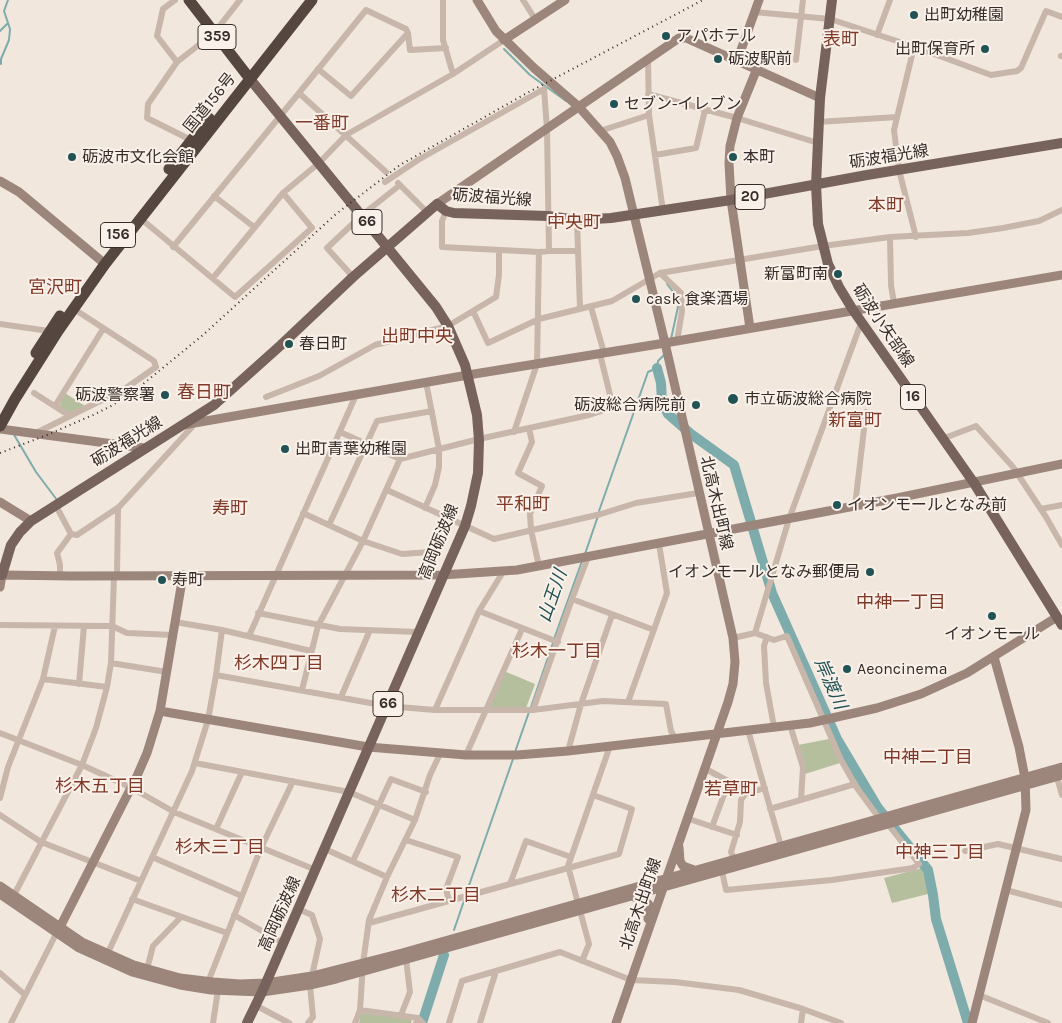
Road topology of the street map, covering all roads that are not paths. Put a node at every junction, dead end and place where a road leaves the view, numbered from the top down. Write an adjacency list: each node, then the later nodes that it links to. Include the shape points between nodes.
1 (175, 0): 28 (street, via 163,9 157,36)
2 (189, 0): 20 (highway, 359)
3 (240, 0): 20 (street)
4 (302, 0): 32 (highway, 国道156号 / 156)
5 (312, 0): 32 (highway, 国道156号 / 156)
6 (443, 0): 24 (street)
7 (478, 0): 22 (street, 北高木出町線)
8 (523, 0): 17 (street)
9 (565, 0): 17 (street)
10 (759, 0): 14 (street)
11 (803, 0): 15 (street)
12 (832, 0): 18 (main road, 砺波小矢部線 / 16)
13 (890, 0): 21 (street)
14 (754, 12): 15 (street); 27 (street)
15 (801, 17): 18 (street); 26 (street)
16 (1062, 17): 23 (street, via 1046,11 1017,71 991,75)
17 (535, 19): 22 (street)
18 (830, 19): 21 (street); 35 (main road, 砺波小矢部線 / 16)
19 (408, 33): 24 (street, via 410,50); 29 (street, via 406,29 366,10); 29 (street, via 350,96)
20 (214, 34): 28 (street); 32 (highway, 359)
21 (876, 35): 23 (street)
22 (504, 40): 31 (street); 36 (street, 北高木出町線)
23 (914, 47): 40 (street)
24 (446, 48): 31 (street)
25 (648, 60): 27 (street, via 679,38 686,38); 34 (street); 36 (street)
26 (796, 60)
27 (737, 61): 30 (street)
28 (177, 62): 46 (street, via 148,104 148,118)
29 (318, 69): 33 (street)
30 (756, 71): 35 (street); 41 (street)
31 (453, 74): 45 (street)
32 (248, 76): 39 (main road, 高岡砺波線 / 66); 46 (highway, 国道156号 / 156); 69 (highway, 国道156号 / 156)
33 (298, 93): 39 (street); 45 (street)
34 (648, 94): 37 (street); 38 (street)
35 (820, 98): 42 (main road, 砺波小矢部線 / 16)
36 (579, 107): 43 (street); 44 (street, 北高木出町線)
37 (705, 110): 41 (street); 49 (street, via 696,148)
38 (649, 114): 44 (street); 49 (street)
39 (279, 115): 50 (main road, 高岡砺波線 / 66); 59 (street)
40 (897, 117): 42 (street); 51 (street, via 894,130)
41 (737, 118): 47 (street); 60 (street, via 730,146)
42 (818, 122): 47 (main road, 砺波小矢部線 / 16)
43 (547, 129): 53 (street, via 544,89); 61 (street); 68 (street)
44 (600, 131): 66 (street, 北高木出町線, via 617,156)
45 (346, 135): 50 (street); 52 (street)
46 (191, 140): 82 (highway, 国道156号 / 156)
47 (818, 143): 57 (main road, 砺波小矢部線 / 16)
48 (1062, 143): 51 (main road, 砺波福光線 / 20)
49 (655, 155): 62 (street)
50 (319, 163): 58 (street); 67 (main road, 高岡砺波線 / 66)
51 (899, 170): 57 (main road, 砺波福光線 / 20); 73 (street)
52 (386, 172)
53 (392, 178): 55 (street); 56 (street)
54 (0, 181): 82 (street, via 19,192)
55 (385, 182)
56 (400, 185): 65 (street); 67 (street)
57 (816, 185): 60 (main road, 砺波福光線 / 20); 74 (main road, 砺波小矢部線 / 16)
58 (283, 192): 71 (street); 86 (street, via 312,228 236,297)
59 (214, 196): 71 (street); 75 (street)
60 (731, 200): 62 (main road, 砺波福光線 / 20); 81 (street)
61 (437, 204): 64 (main road, 砺波福光線); 65 (main road, 砺波福光線)
62 (663, 210): 66 (main road, 砺波福光線 / 20)
63 (1062, 210): 73 (street, via 1039,221 1003,228)
64 (446, 211): 68 (main road, 砺波福光線 / 20); 77 (street, via 442,221 442,247)
65 (428, 212): 76 (main road, 砺波福光線)
66 (633, 214): 70 (main road, 砺波福光線 / 20); 87 (street, 北高木出町線)
67 (362, 215): 76 (main road, 高岡砺波線 / 66); 85 (street, via 327,248)
68 (548, 216): 70 (main road, 砺波福光線 / 20); 80 (street)
69 (140, 218): 75 (street); 82 (highway, 国道156号 / 156)
70 (577, 220): 78 (street)
71 (254, 227): 86 (street)
72 (890, 237): 73 (street); 74 (street); 88 (street)
73 (916, 237)
74 (823, 246): 81 (street); 92 (main road, 砺波小矢部線 / 16, via 839,287)
75 (174, 247): 86 (street)
76 (387, 247): 85 (main road, 砺波福光線); 97 (main road, 高岡砺波線 / 66)
77 (499, 250): 79 (street); 93 (street, via 496,297)
78 (578, 251): 80 (street); 91 (street)
79 (539, 252): 80 (street); 94 (street)
80 (549, 252)
81 (740, 259): 83 (street); 98 (street)
82 (102, 262): 90 (highway, 国道156号 / 156); 100 (highway, 国道156号 / 156)
83 (660, 273): 87 (street); 101 (street, via 681,293)
84 (1062, 275): 88 (street)
85 (353, 277): 115 (main road, 砺波福光線, via 214,405)
86 (213, 278)
87 (649, 279): 89 (street, via 612,301); 102 (street, 北高木出町線)
88 (894, 303): 92 (street)
89 (590, 306): 91 (street); 103 (street)
90 (74, 309): 99 (street); 111 (highway, 国道156号 / 156)
91 (580, 309): 94 (street)
92 (853, 310): 95 (main road, 砺波小矢部線 / 16); 98 (street)
93 (473, 311): 94 (street, via 488,343); 97 (street)
94 (538, 319): 104 (street)
95 (861, 323): 122 (main road, 砺波小矢部線 / 16); 141 (street)
96 (1, 326): 100 (street)
97 (448, 326): 105 (main road, 高岡砺波線 / 66); 109 (street, via 374,345 319,376)
98 (750, 328): 101 (street)
99 (104, 329): 110 (street); 114 (street, via 154,361 156,367 126,388)
100 (49, 331): 111 (highway, 国道156号 / 156)
101 (677, 341): 102 (street)
102 (665, 343): 103 (street); 131 (street, 北高木出町線)
103 (602, 353): 104 (street); 117 (street, via 612,403 604,410 589,415)
104 (537, 364): 105 (street); 119 (street)
105 (468, 375): 106 (street); 121 (main road, 高岡砺波線 / 66)
106 (426, 382): 108 (street); 112 (street)
107 (34, 393): 110 (street)
108 (356, 395): 115 (street); 118 (street)
109 (266, 397)
110 (55, 406): 114 (street)
111 (4, 410): 116 (highway, 国道156号 / 156)
112 (432, 412): 123 (street, via 377,421); 125 (street)
113 (866, 412): 135 (street)
114 (70, 416): 120 (street)
115 (187, 425): 124 (main road, 砺波福光線); 136 (street, via 192,427)
116 (0, 428): 120 (street)
117 (528, 428): 119 (street); 145 (street, via 532,442 518,473 542,486 530,514)
118 (340, 432): 123 (street); 139 (street)
119 (514, 432): 121 (street)
120 (35, 433): 124 (street)
121 (479, 439): 125 (street); 144 (main road, 高岡砺波線 / 66, via 478,472)
122 (942, 439): 128 (street, via 976,426); 129 (main road, 砺波小矢部線 / 16)
123 (367, 444): 126 (street); 143 (street)
124 (144, 448): 133 (main road, 砺波福光線)
125 (439, 449): 126 (street); 137 (street, via 435,485)
126 (400, 459): 130 (street)
127 (1062, 464): 128 (street)
128 (1018, 473): 129 (street); 138 (street)
129 (974, 483): 135 (street); 166 (main road, 砺波小矢部線 / 16)
130 (387, 490): 137 (street); 148 (street)
131 (698, 493): 145 (street, via 636,503); 147 (street, 北高木出町線)
132 (0, 502): 142 (street)
133 (55, 504): 142 (main road, 砺波福光線); 146 (street)
134 (1062, 505): 138 (street)
135 (855, 506): 141 (street)
136 (118, 508): 146 (street, via 77,536); 157 (street)
137 (425, 508): 140 (street)
138 (1041, 509): 150 (street)
139 (303, 513): 143 (street); 159 (street)
140 (445, 518): 144 (street); 148 (street, via 430,552 402,554)
141 (789, 519): 147 (street); 178 (street)
142 (31, 521): 154 (main road, 砺波福光線, via 11,545)
143 (329, 525): 148 (street)
144 (465, 526): 145 (street, via 494,539); 155 (main road, 高岡砺波線 / 66)
145 (531, 530): 152 (street)
146 (70, 534): 156 (street, via 57,553)
147 (708, 534): 149 (street); 182 (street, 北高木出町線)
148 (363, 541): 160 (street)
149 (659, 544): 151 (street); 176 (street, via 667,594)
150 (1062, 545)
151 (588, 557): 152 (street); 162 (street)
152 (539, 566): 153 (street)
153 (503, 572): 155 (street); 163 (street)
154 (1, 575): 156 (street); 161 (street)
155 (442, 575): 160 (street); 177 (main road, 高岡砺波線 / 66)
156 (60, 576): 157 (street)
157 (116, 576): 158 (street); 171 (street)
158 (182, 576): 159 (street); 167 (street)
159 (275, 576): 160 (street); 164 (street)
160 (346, 576): 172 (street)
161 (0, 587)
162 (572, 599): 165 (street); 183 (street)
163 (479, 611): 173 (street); 197 (street)
164 (258, 613): 172 (street); 180 (street)
165 (612, 615): 176 (street); 195 (street)
166 (1060, 619): 185 (street)
167 (175, 622): 174 (street); 179 (street)
168 (0, 625): 169 (street)
169 (55, 626): 170 (street); 189 (street)
170 (84, 626): 171 (street); 190 (street)
171 (112, 626): 179 (street, via 127,632); 186 (street)
172 (318, 626): 175 (street); 184 (street)
173 (522, 629): 183 (street); 199 (street)
174 (222, 630): 180 (street); 188 (street)
175 (370, 630): 177 (street); 193 (street)
176 (654, 630): 194 (street)
177 (418, 632): 196 (main road, 高岡砺波線 / 66)
178 (755, 632): 181 (street); 182 (street)
179 (173, 635): 187 (street)
180 (249, 636): 184 (street)
181 (767, 637): 202 (street, via 774,640 788,636); 204 (street, via 764,646 766,684)
182 (733, 638): 206 (street, 北高木出町線, via 733,684)
183 (558, 642): 198 (street)
184 (311, 651): 192 (street)
185 (994, 657): 202 (street, via 921,694); 222 (street, via 1019,747)
186 (111, 663): 187 (street); 191 (street)
187 (167, 672): 200 (street)
188 (216, 675): 192 (street); 201 (street)
189 (43, 678): 190 (street); 209 (street)
190 (79, 684): 191 (street)
191 (107, 688): 216 (street)
192 (302, 690): 193 (street)
193 (340, 697): 196 (street)
194 (628, 702): 195 (street); 208 (street, via 666,704)
195 (581, 704): 198 (street); 212 (street)
196 (387, 706): 197 (street); 211 (main road, 高岡砺波線 / 66)
197 (435, 710): 199 (street)
198 (533, 710): 199 (street)
199 (485, 711): 214 (street)
200 (160, 712): 201 (street); 224 (street)
201 (208, 720): 211 (street); 215 (street)
202 (824, 720): 203 (street); 223 (street)
203 (790, 725): 204 (street); 232 (street, via 802,767)
204 (774, 727): 205 (street)
205 (748, 730): 206 (street); 225 (street)
206 (716, 732): 208 (street); 217 (street, 北高木出町線)
207 (0, 733): 209 (street)
208 (675, 738): 210 (street)
209 (19, 741): 216 (street); 231 (street)
210 (610, 746): 212 (street); 229 (street)
211 (368, 747): 213 (street); 226 (main road, 高岡砺波線 / 66)
212 (568, 750): 214 (street)
213 (440, 754): 214 (street); 227 (street)
214 (466, 755)
215 (195, 763): 218 (street); 235 (street)
216 (82, 765): 224 (street); 246 (street)
217 (704, 768): 221 (street); 237 (street, 北高木出町線)
218 (242, 772): 220 (street); 243 (street)
219 (1059, 772): 222 (street); 230 (street)
220 (293, 781): 226 (street); 248 (street)
221 (729, 781): 228 (street); 241 (street)
222 (1025, 782): 238 (street); 240 (street); 249 (street, via 1026,810)
223 (855, 784): 232 (street); 238 (street)
224 (132, 788): 235 (street); 257 (street)
225 (765, 788): 228 (street); 234 (street)
226 (349, 792): 233 (street); 250 (main road, 高岡砺波線 / 66)
227 (426, 792): 233 (street, via 392,779); 239 (street)
228 (750, 793): 244 (street, via 745,794 742,800)
229 (592, 795): 253 (street); 258 (street, via 632,810 619,854)
230 (1062, 795)
231 (0, 798)
232 (801, 800): 234 (street)
233 (379, 804): 239 (street); 256 (street)
234 (770, 809): 247 (street)
235 (174, 812): 243 (street); 252 (street)
236 (0, 815): 246 (street)
237 (686, 818): 241 (street); 242 (street, 北高木出町線)
238 (880, 818): 247 (street)
239 (415, 820): 245 (street)
240 (888, 824): 261 (street); 261 (street, via 919,864 914,868 726,890)
241 (712, 826): 244 (street)
242 (683, 828): 260 (street, via 678,852 680,861 683,866); 264 (street, 北高木出町線)
243 (216, 829): 248 (street)
244 (737, 835): 254 (street, via 732,852)
245 (406, 840): 262 (street); 273 (street, via 458,857 446,889)
246 (41, 842): 257 (street); 269 (street)
247 (781, 846): 254 (street)
248 (261, 848): 259 (street); 270 (street)
249 (1017, 848): 251 (street, via 998,844); 255 (street); 267 (street)
250 (325, 849): 256 (street); 259 (main road, 高岡砺波線 / 66)
251 (965, 852)
252 (152, 857): 263 (street); 270 (street)
253 (571, 857): 258 (street); 265 (street, via 526,841)
254 (734, 859): 260 (street)
255 (1062, 859)
256 (353, 861): 262 (street)
257 (93, 863): 263 (street); 280 (street)
258 (569, 868): 265 (street); 275 (street)
259 (316, 870): 276 (main road, 高岡砺波線 / 66)
260 (696, 870): 264 (street)
261 (722, 871): 264 (street)
262 (388, 877): 279 (street)
263 (141, 881): 272 (street)
264 (664, 883): 271 (street); 275 (street); 282 (street, 北高木出町線)
265 (510, 884): 273 (street)
266 (0, 886): 269 (street)
267 (1006, 890): 274 (street); 297 (street)
268 (0, 894): 280 (street)
269 (14, 895): 280 (street)
270 (242, 896): 277 (street)
271 (630, 897): 275 (street); 282 (street, via 644,899 648,905)
272 (132, 899): 278 (street); 284 (street)
273 (448, 901): 279 (street)
274 (1062, 905)
275 (580, 907): 285 (street); 286 (street, via 589,944); 287 (street)
276 (298, 909): 283 (main road, 高岡砺波線 / 66); 292 (street, via 312,915 320,939)
277 (234, 915): 281 (street); 283 (street)
278 (181, 917): 281 (street); 288 (street, via 153,946)
279 (369, 923): 287 (street)
280 (58, 930): 284 (street, via 79,948); 296 (street)
281 (227, 933): 293 (street)
282 (644, 939): 291 (street, 北高木出町線)
283 (283, 943): 294 (main road, 高岡砺波線 / 66)
284 (106, 957): 288 (street); 295 (street, via 152,978)
285 (406, 960): 287 (street); 301 (street, via 410,992)
286 (582, 961): 289 (street, via 560,952); 291 (street)
287 (363, 967): 292 (street); 300 (street)
288 (147, 969): 293 (street)
289 (496, 971): 311 (street, via 462,981); 312 (street)
290 (0, 973): 296 (street)
291 (631, 980): 299 (street, via 739,990); 313 (street, 北高木出町線)
292 (311, 981): 294 (street); 308 (street, via 313,1017)
293 (208, 982): 294 (street)
294 (264, 987): 295 (street); 298 (main road, 高岡砺波線 / 66)
295 (218, 990): 305 (street)
296 (25, 994): 304 (street)
297 (979, 995): 303 (street); 316 (street)
298 (255, 1005): 306 (main road, 高岡砺波線 / 66); 307 (street)
299 (803, 1009): 314 (street); 315 (street)
300 (360, 1010): 301 (street); 309 (street)
301 (401, 1015): 302 (street)
302 (417, 1020): 310 (street)
303 (973, 1022)
304 (11, 1023)
305 (213, 1023)
306 (247, 1023)
307 (289, 1023)
308 (308, 1023)
309 (355, 1023)
310 (424, 1023)
311 (449, 1023)
312 (480, 1023)
313 (616, 1023)
314 (801, 1023)
315 (841, 1023)
316 (1048, 1023)

